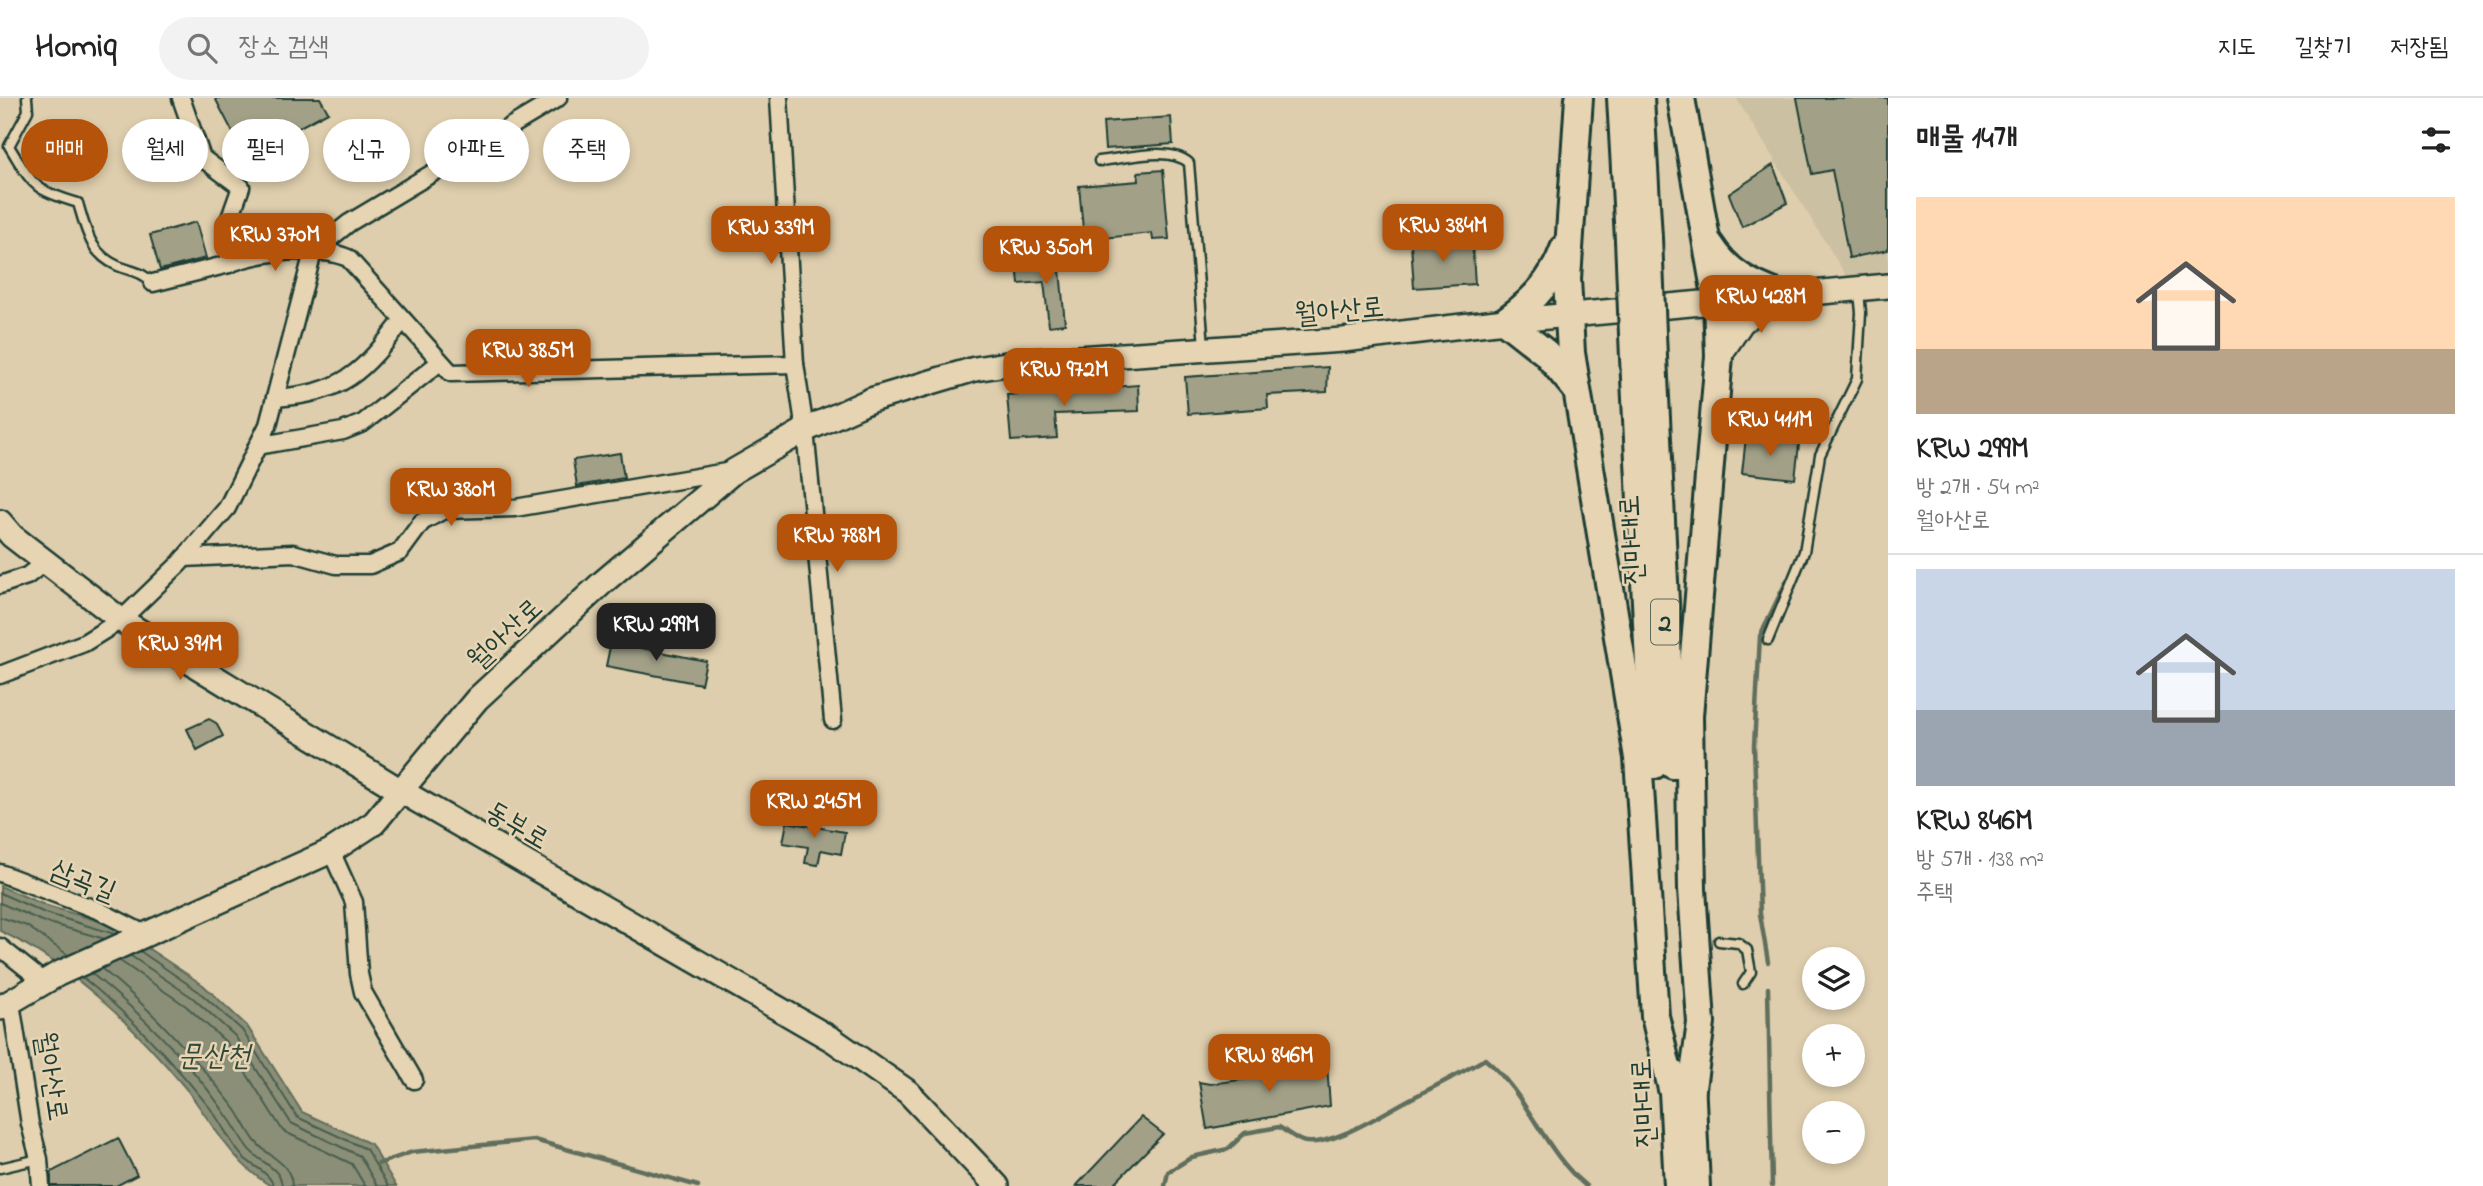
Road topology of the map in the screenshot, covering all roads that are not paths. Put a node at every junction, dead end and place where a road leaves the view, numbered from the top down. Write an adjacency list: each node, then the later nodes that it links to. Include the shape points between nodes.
1 (27, 98): 15 (lane, via 28,111 9,146 30,179 42,192 78,203 92,248 118,266 142,272)
2 (181, 98): 14 (street, via 202,158 241,187 230,218)
3 (558, 98): 13 (street, via 349,223)
4 (779, 98): 26 (street)
5 (1578, 98): 10 (highway)
6 (1621, 98): 11 (highway, 2)
7 (1640, 98): 11 (highway, 2)
8 (1681, 98): 12 (highway)
9 (1099, 161): 23 (lane, via 1168,154 1189,163)
10 (1571, 223): 20 (highway); 22 (highway, via 1553,272 1535,297)
11 (1638, 238): 43 (highway, 진마대로 / 2, bridge)
12 (1708, 242): 18 (highway, via 1732,273); 19 (highway)
13 (313, 252): 14 (street, via 251,255); 21 (street, via 348,258); 28 (street)
14 (229, 264): 15 (street)
15 (153, 283)
16 (1888, 286): 17 (main road, 월아산로)
17 (1858, 289): 18 (main road, 월아산로); 37 (lane, via 1857,379 1820,455 1804,552)
18 (1780, 295): 19 (main road, 월아산로); 24 (main road, via 1742,322)
19 (1717, 301): 20 (main road, 월아산로); 24 (highway)
20 (1569, 316): 22 (main road, 월아산로); 27 (highway)
21 (403, 320): 25 (street); 28 (street, via 369,365 346,381 304,396)
22 (1505, 321): 23 (main road, 월아산로, via 1343,340); 27 (highway, via 1546,353)
23 (1204, 349): 29 (main road, 월아산로, via 975,369 871,400)
24 (1719, 356): 43 (highway)
25 (440, 362): 26 (street, via 451,373); 30 (street, via 363,423 343,432)
26 (795, 364): 29 (street)
27 (1578, 392): 43 (highway, via 1638,758)
28 (275, 398): 30 (street)
29 (805, 430): 31 (main road, 월아산로); 39 (street)
30 (257, 446): 33 (street, via 227,508)
31 (734, 471): 33 (street, via 515,508 444,510 422,522 400,552 370,565 336,565 293,553); 40 (main road, 월아산로, via 602,583 477,699)
32 (0, 522): 34 (main road, 동부로)
33 (184, 558): 36 (street)
34 (45, 562): 35 (street, via 27,576); 36 (main road, 동부로)
35 (0, 585)
36 (121, 620): 38 (street, via 84,643); 40 (main road, 동부로)
37 (1768, 640)
38 (0, 675)
39 (833, 720)
40 (401, 791): 41 (main road, 월아산로, via 374,823); 55 (main road, 동부로, via 833,1040 908,1092)
41 (331, 851): 44 (main road, 월아산로); 50 (street, via 354,902 363,992)
42 (0, 873): 44 (street, 삼곡길, via 100,911)
43 (1670, 885): 51 (highway, 진마대로 / 2)
44 (148, 935): 47 (main road, 월아산로)
45 (1719, 941): 48 (lane, via 1738,943 1747,950 1751,972)
46 (0, 947): 47 (street)
47 (52, 978): 49 (main road, 월아산로)
48 (1743, 984)
49 (6, 1005): 52 (street, 월아산로)
50 (414, 1080)
51 (1682, 1092): 56 (highway, 진마대로 / 2); 57 (highway, 진마대로 / 2)
52 (39, 1158): 53 (lane); 54 (street, 월아산로)
53 (0, 1168)
54 (41, 1186)
55 (997, 1186)
56 (1678, 1186)
57 (1696, 1186)

